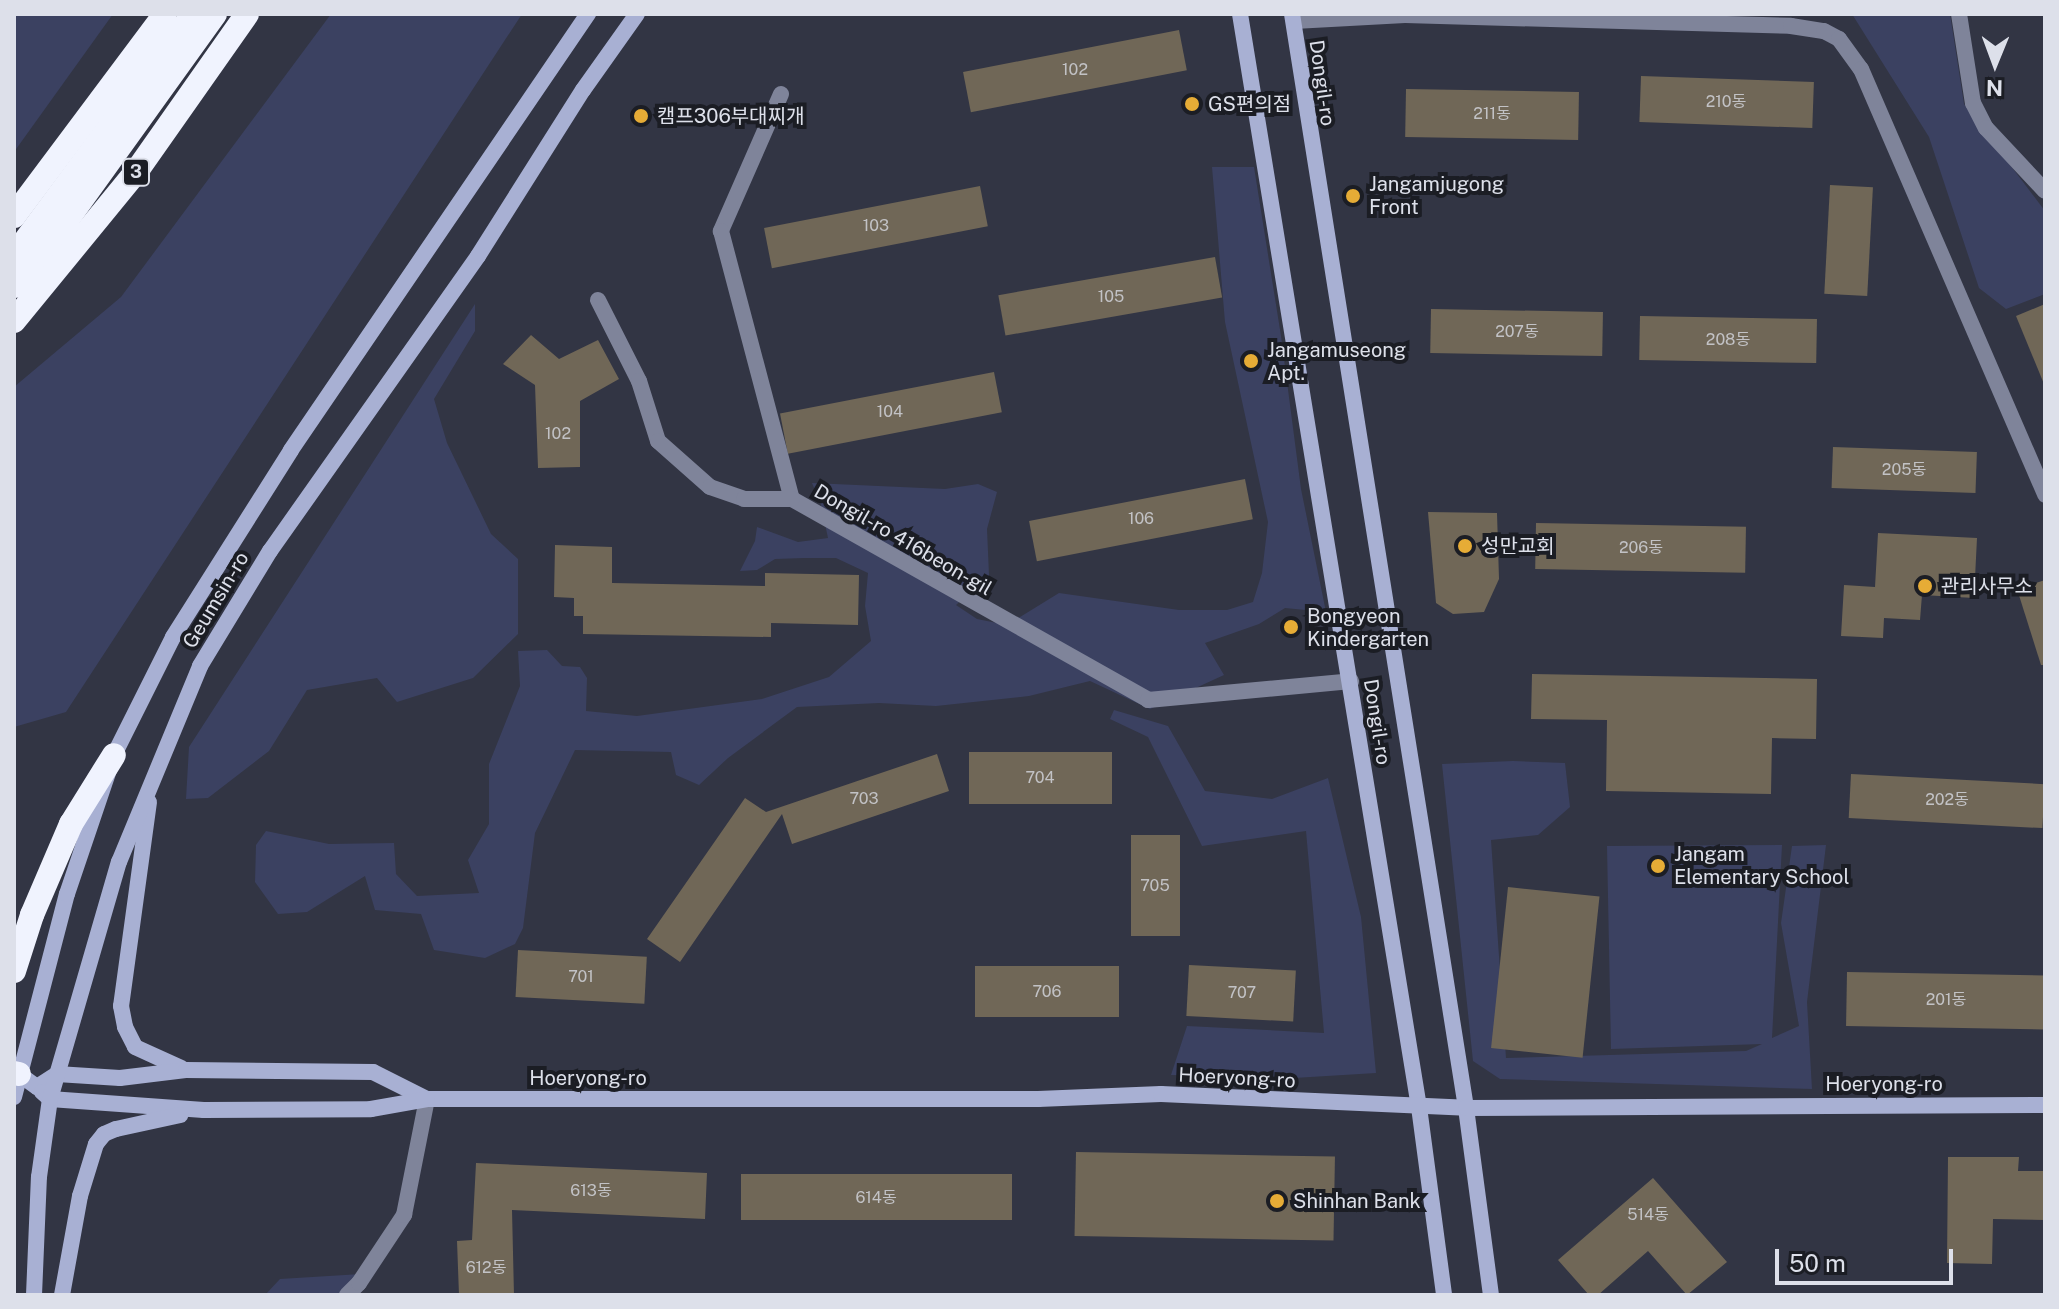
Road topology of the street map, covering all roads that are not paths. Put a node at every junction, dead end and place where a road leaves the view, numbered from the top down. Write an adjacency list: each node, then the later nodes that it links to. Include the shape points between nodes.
1 (165, 14): 12 (highway)
2 (193, 14): 13 (highway)
3 (215, 14): 14 (highway)
4 (247, 14): 16 (highway, 3, via 136,172)
5 (588, 14): 20 (street, Geumsin-ro, via 291,450 173,637)
6 (637, 14): 21 (street, Geumsin-ro, via 478,256 270,551 200,666)
7 (1240, 14): 19 (street, Dongil-ro)
8 (1959, 14): 11 (street, via 1973,103 1986,128)
9 (1293, 18): 17 (street, via 1417,15 1791,26 1839,39 1861,69); 30 (street, Dongil-ro)
10 (781, 94): 18 (street, Dongil-ro 416beon-gil, via 721,231)
11 (2045, 191)
12 (14, 216)
13 (14, 256)
14 (14, 286)
15 (598, 300): 18 (street, via 639,381 658,441 710,487 744,499)
16 (14, 321)
17 (2045, 495)
18 (792, 499): 19 (street, Dongil-ro 416beon-gil, via 1148,700)
19 (1351, 681): 29 (street, Dongil-ro)
20 (114, 755): 22 (highway, via 71,824); 25 (street, Geumsin-ro, via 67,894)
21 (151, 783): 23 (street, via 121,1006 135,1047); 24 (street, Geumsin-ro, via 119,862)
22 (14, 971)
23 (186, 1070): 24 (street, Hoeryong-ro, via 120,1078); 27 (street, Hoeryong-ro, via 373,1072)
24 (57, 1074): 25 (street); 26 (street, Geumsin-ro)
25 (19, 1086): 26 (street)
26 (50, 1099): 31 (street, Hoeryong-ro); 32 (street, Geumsin-ro, via 39,1177)
27 (427, 1099): 29 (street, Hoeryong-ro, via 1038,1099 1161,1094); 31 (street, Hoeryong-ro, via 371,1109); 34 (street, via 404,1215)
28 (2045, 1105): 30 (street, Hoeryong-ro)
29 (1419, 1107): 30 (street, Hoeryong-ro); 35 (street, Dongil-ro)
30 (1466, 1108): 36 (street, Dongil-ro)
31 (204, 1110): 33 (street, via 128,1125 100,1138 80,1196)
32 (34, 1295)
33 (62, 1295)
34 (347, 1295)
35 (1444, 1295)
36 (1491, 1295)

